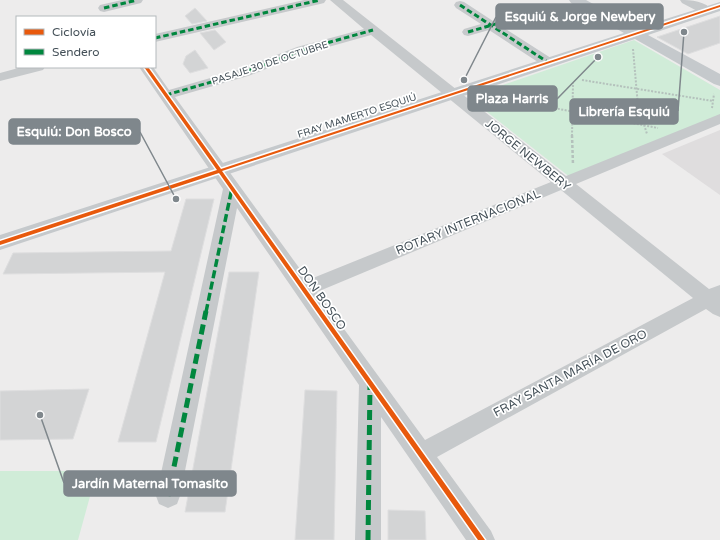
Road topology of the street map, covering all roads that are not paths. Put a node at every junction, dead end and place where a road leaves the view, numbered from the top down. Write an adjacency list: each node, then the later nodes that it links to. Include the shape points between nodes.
1 (137, 0): 7 (street)
2 (320, 0): 13 (street)
3 (336, 0): 11 (street, JORGE NEWBERY)
4 (576, 0): 14 (street)
5 (686, 0): 8 (street)
6 (460, 5): 10 (street)
7 (104, 8)
8 (714, 9): 14 (street, FRAY MAMERTO ESQUIÚ)
9 (516, 18): 10 (street)
10 (491, 25): 12 (street); 15 (street)
11 (373, 30): 20 (street, JORGE NEWBERY); 21 (street, PASAJE 30 DE OCTUBRE, via 302,50 254,70)
12 (468, 32)
13 (156, 38)
14 (634, 38): 15 (street, FRAY MAMERTO ESQUIÚ); 19 (street)
15 (549, 63): 20 (street, FRAY MAMERTO ESQUIÚ)
16 (34, 68): 18 (street)
17 (147, 68): 21 (street, DON BOSCO)
18 (0, 77)
19 (717, 84)
20 (452, 94): 23 (street, FRAY MAMERTO ESQUIÚ); 24 (street, JORGE NEWBERY)
21 (166, 95): 23 (street, DON BOSCO)
22 (716, 115): 24 (street, ROTARY INTERNACIONAL)
23 (220, 171): 25 (street, DON BOSCO); 26 (street, FRAY MAMERTO ESQUIÚ)
24 (568, 178): 27 (street, ROTARY INTERNACIONAL); 28 (street, JORGE NEWBERY)
25 (232, 188): 27 (street, DON BOSCO); 31 (street)
26 (0, 243)
27 (304, 289): 29 (street, DON BOSCO)
28 (716, 300): 30 (street, FRAY SANTA MARÍA DE ORO)
29 (370, 383): 30 (street, DON BOSCO); 32 (street)
30 (421, 454): 33 (street, DON BOSCO)
31 (168, 496)
32 (368, 540)
33 (482, 540)

